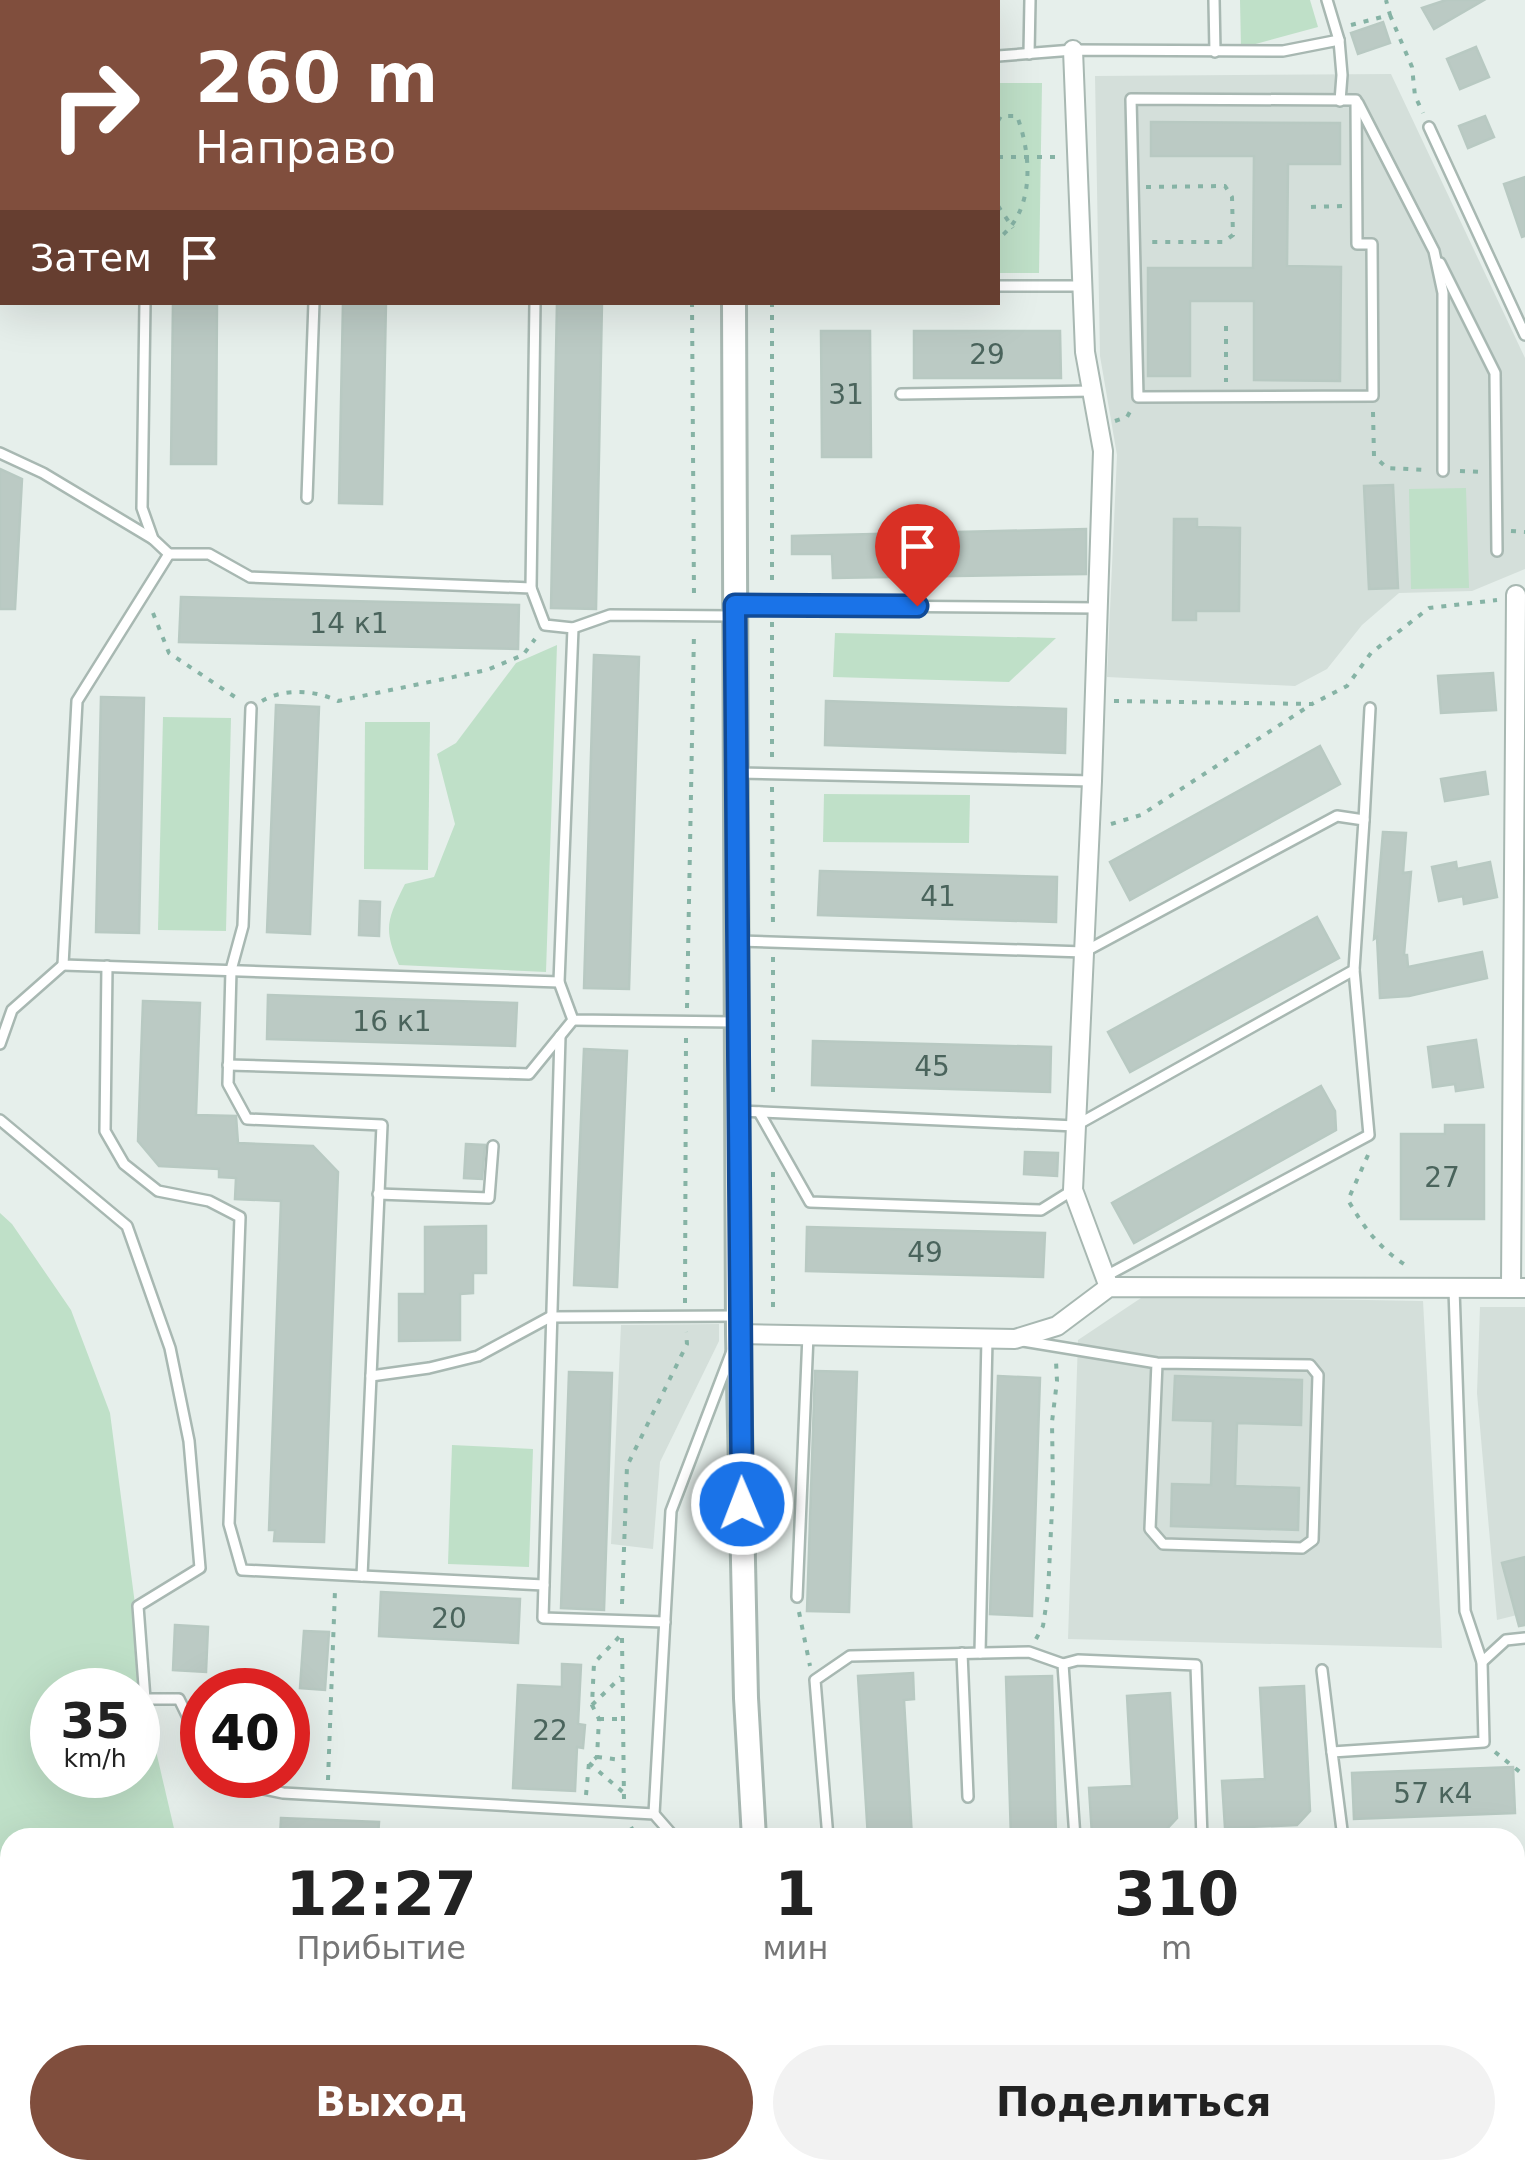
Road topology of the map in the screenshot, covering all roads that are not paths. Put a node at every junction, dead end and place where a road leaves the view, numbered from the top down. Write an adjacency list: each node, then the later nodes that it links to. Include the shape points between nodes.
1 (1030, 0): 7 (lane)
2 (1214, 0): 6 (lane)
3 (1327, 0): 4 (lane)
4 (1337, 35): 6 (lane, via 1284,51); 9 (lane)
5 (1072, 50): 6 (lane); 7 (lane); 14 (street)
6 (1215, 52)
7 (1029, 54): 8 (lane)
8 (1000, 56)
9 (1340, 100): 10 (lane); 10 (lane, via 1132,99 1138,397 1372,396 1372,244 1357,244)
10 (1356, 100): 12 (lane)
11 (1429, 127): 19 (lane)
12 (1434, 251): 23 (lane, via 1443,294); 26 (lane, via 1494,373)
13 (1000, 286): 14 (lane)
14 (1082, 286): 20 (street)
15 (144, 305): 25 (lane, via 142,508)
16 (314, 305): 24 (lane)
17 (535, 305): 28 (lane)
18 (734, 305): 31 (street)
19 (1525, 335)
20 (1092, 391): 21 (lane); 30 (street, via 1102,450)
21 (901, 394)
22 (0, 453): 25 (lane)
23 (1443, 471)
24 (307, 498)
25 (153, 539): 27 (lane)
26 (1496, 551)
27 (169, 554): 28 (lane, via 209,554 250,577); 40 (lane, via 78,701)
28 (531, 588): 32 (lane, via 545,626)
29 (1516, 595): 57 (street)
30 (1098, 608): 31 (lane); 36 (street)
31 (735, 610): 32 (lane, via 610,614); 35 (street)
32 (573, 628): 44 (lane)
33 (251, 708): 42 (lane, via 244,926)
34 (1370, 708): 37 (lane)
35 (736, 773): 36 (lane); 38 (street)
36 (1092, 781): 39 (street)
37 (1364, 820): 39 (lane, via 1337,816); 43 (lane)
38 (737, 941): 39 (lane); 46 (street)
39 (1084, 952): 52 (street)
40 (63, 965): 41 (lane); 48 (lane, via 12,1010)
41 (107, 966): 42 (lane); 66 (lane, via 105,1131 124,1164 158,1191 209,1201 240,1217 228,1524 242,1570)
42 (230, 970): 44 (lane); 49 (lane)
43 (1354, 970): 52 (lane); 56 (lane, via 1370,1135)
44 (558, 982): 45 (lane)
45 (572, 1020): 46 (lane); 47 (lane)
46 (737, 1022): 50 (street)
47 (560, 1036): 49 (lane, via 530,1074); 59 (lane)
48 (0, 1044)
49 (228, 1064): 55 (lane, via 228,1084 247,1118 382,1125)
50 (748, 1112): 52 (lane); 54 (lane, via 773,1136 810,1202 1041,1210); 60 (street)
51 (0, 1120): 76 (lane, via 127,1226 170,1348 189,1441 200,1568 138,1606 145,1699)
52 (1076, 1126): 54 (street)
53 (493, 1146): 55 (lane, via 489,1198)
54 (1072, 1190): 56 (street)
55 (378, 1194): 65 (lane)
56 (1108, 1281): 58 (street); 63 (street, via 1058,1326)
57 (1518, 1287): 58 (street)
58 (1454, 1289): 73 (lane, via 1465,1611)
59 (550, 1316): 60 (lane, via 686,1316); 65 (lane, via 478,1356); 67 (lane)
60 (738, 1325): 61 (street); 69 (lane, via 671,1511); 82 (street)
61 (808, 1335): 62 (street); 68 (lane)
62 (987, 1339): 63 (street); 72 (lane)
63 (1015, 1339): 64 (lane)
64 (1157, 1363): 64 (lane, via 1310,1366 1318,1375 1313,1540 1302,1548 1163,1544 1150,1529)
65 (371, 1376): 66 (lane)
66 (362, 1576): 67 (lane)
67 (544, 1585): 69 (lane, via 543,1618)
68 (797, 1597)
69 (665, 1622): 80 (lane)
70 (1525, 1638): 73 (lane, via 1506,1640)
71 (962, 1653): 72 (lane); 79 (lane); 83 (lane, via 850,1656 814,1680)
72 (980, 1653): 74 (lane, via 1029,1652)
73 (1482, 1662): 77 (lane, via 1484,1742)
74 (1063, 1664): 84 (lane); 85 (lane, via 1196,1665)
75 (1322, 1670): 77 (lane)
76 (180, 1701)
77 (1332, 1752): 86 (lane)
78 (310, 1794): 80 (lane)
79 (968, 1797)
80 (654, 1814): 81 (lane)
81 (666, 1828)
82 (753, 1828)
83 (827, 1828)
84 (1073, 1828)
85 (1202, 1828)
86 (1341, 1828)

